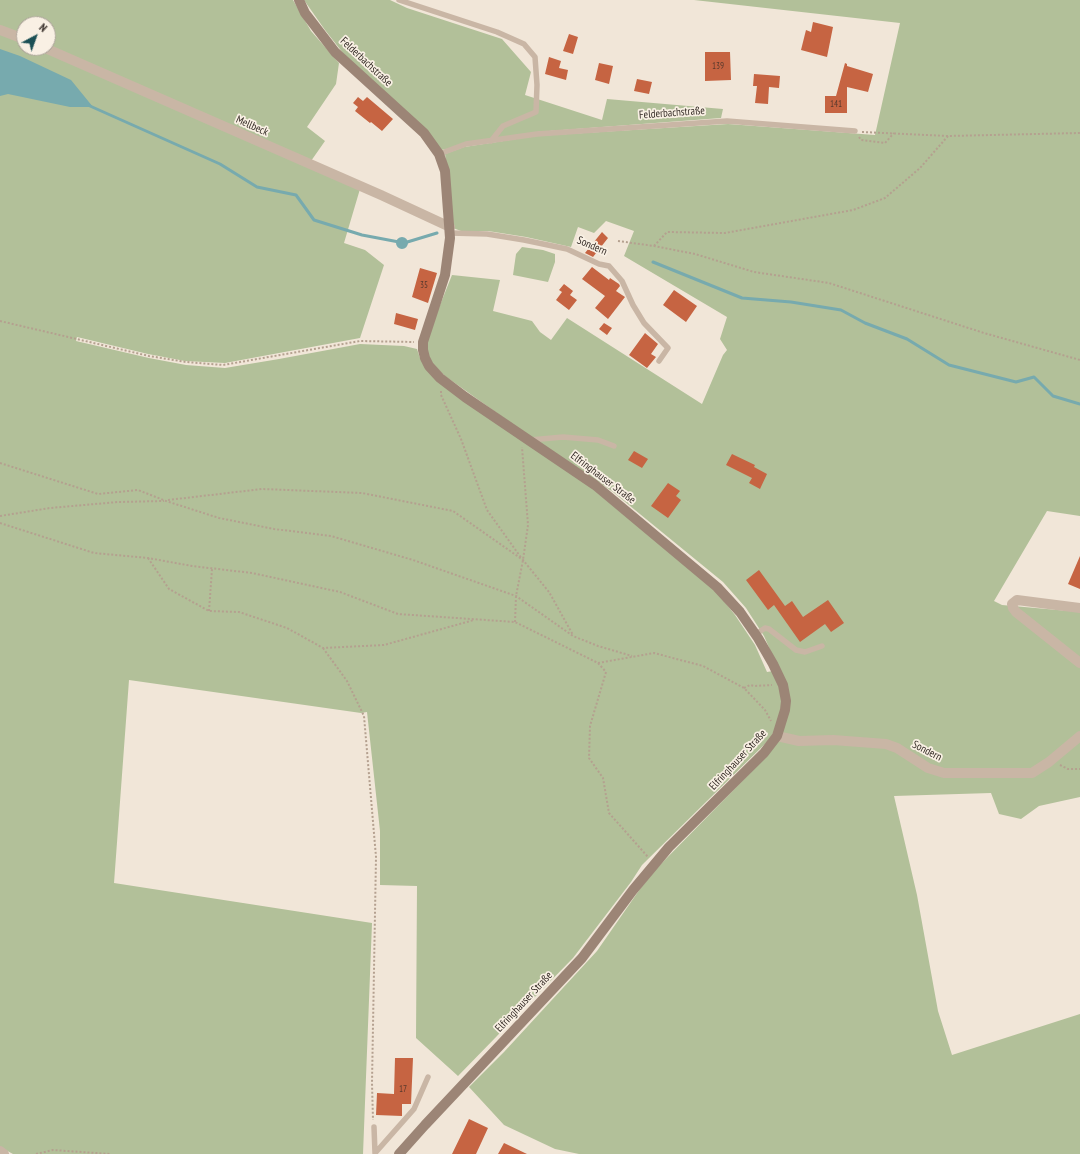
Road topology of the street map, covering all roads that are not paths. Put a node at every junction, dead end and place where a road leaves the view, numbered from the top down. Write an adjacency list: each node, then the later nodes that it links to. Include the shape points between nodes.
1 (299, 0): 8 (street, Felderbachstraße, via 305,13 335,52 424,133)
2 (399, 0): 7 (lane, via 497,32 524,44 536,57 536,112 503,126)
3 (0, 30): 4 (street)
4 (16, 36)
5 (56, 53): 9 (street, Mellbeck, via 374,192)
6 (855, 131): 7 (lane, Felderbachstraße, via 727,121 537,134)
7 (491, 141): 8 (lane, Felderbachstraße, via 466,144)
8 (439, 154): 9 (street, Felderbachstraße, via 445,171)
9 (450, 233): 10 (lane, Sondern, via 487,234 524,240 567,249 599,264 610,266 622,282 644,323 668,348); 11 (street, Elfringhauser Straße, via 445,274 423,342 425,358 440,378)
10 (659, 361)
11 (530, 440): 12 (lane, via 570,438 598,440); 14 (street, Elfringhauser Straße, via 595,485 717,587)
12 (614, 446)
13 (1080, 608): 16 (street, via 1017,600 1012,604 1016,612)
14 (756, 634): 15 (lane, via 765,628 769,629 796,650 805,652); 17 (street, Elfringhauser Straße, via 783,685 785,710)
15 (822, 646)
16 (1080, 663)
17 (777, 736): 18 (street, Sondern, via 799,741 833,740 886,744 928,768 944,773 1032,773); 24 (street, Elfringhauser Straße, via 764,753 669,847 582,958)
18 (1080, 736)
19 (428, 1077): 22 (lane, via 414,1109)
20 (374, 1128): 22 (lane)
21 (0, 1151): 23 (street)
22 (375, 1153)
23 (4, 1154)
24 (399, 1154)

